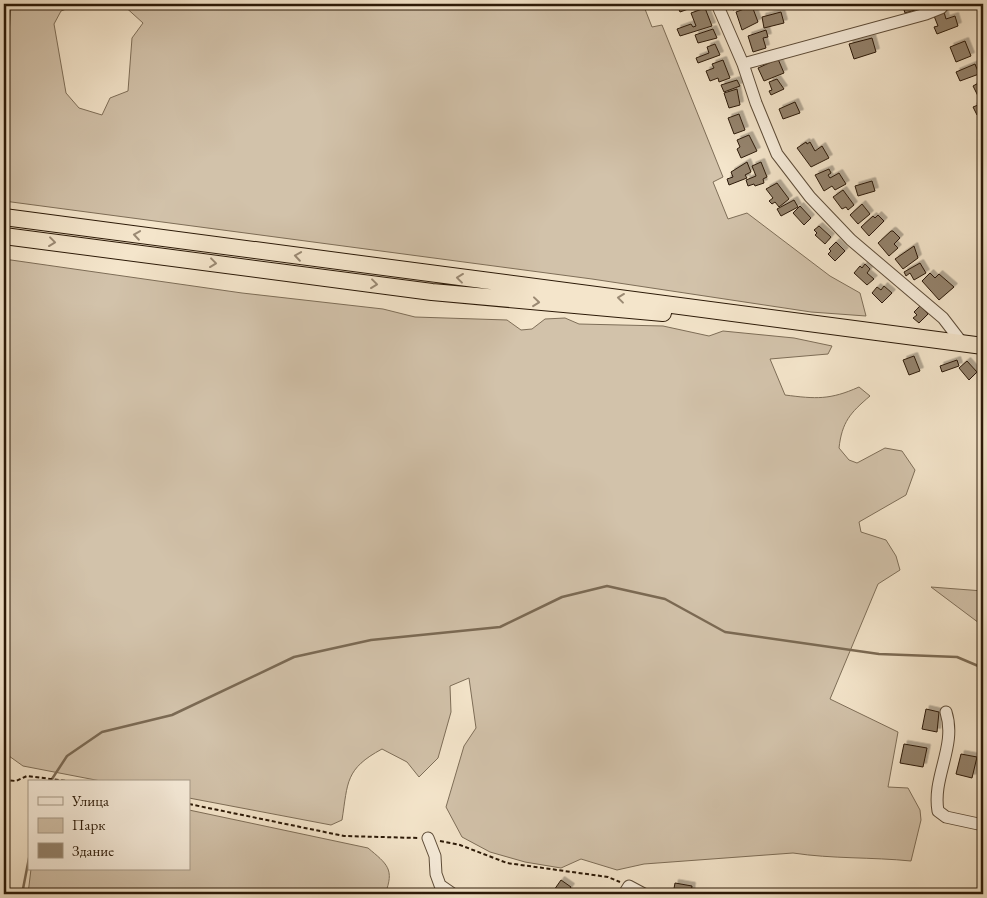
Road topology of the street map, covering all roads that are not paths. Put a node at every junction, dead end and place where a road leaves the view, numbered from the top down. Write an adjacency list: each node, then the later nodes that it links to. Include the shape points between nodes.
1 (717, 4): 3 (street)
2 (941, 5): 3 (street)
3 (743, 64): 7 (street, via 777,154 810,197 852,240 943,318)
4 (4, 217): 6 (highway, one-way to 4)
5 (4, 236): 6 (highway, one-way to 6, via 432,292 616,310)
6 (790, 322): 7 (highway)
7 (962, 344): 8 (highway)
8 (983, 346)
9 (946, 712): 10 (street, via 950,725 949,742 936,797 938,811)
10 (983, 825)
11 (428, 838): 13 (street, via 440,884)
12 (626, 890): 14 (street)
13 (453, 894)
14 (644, 894)

